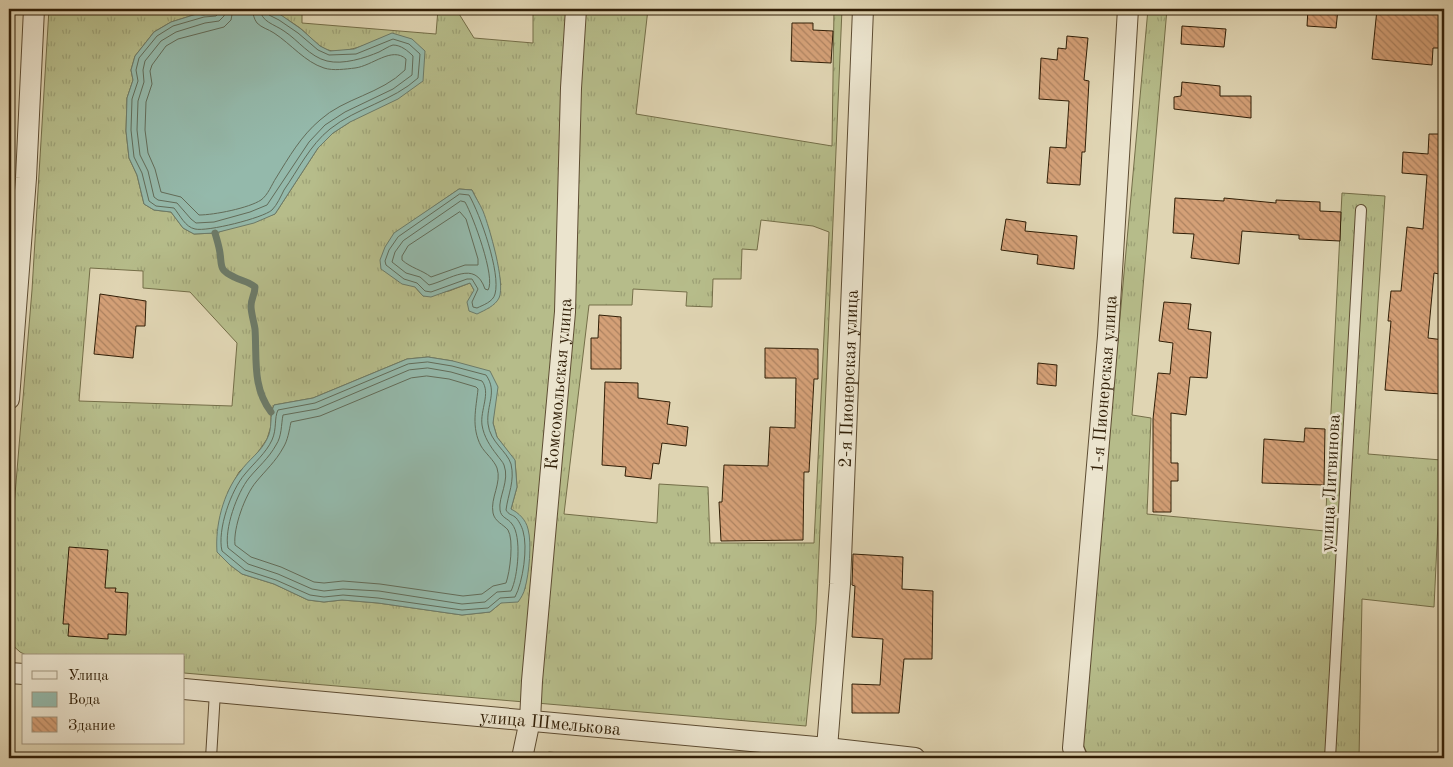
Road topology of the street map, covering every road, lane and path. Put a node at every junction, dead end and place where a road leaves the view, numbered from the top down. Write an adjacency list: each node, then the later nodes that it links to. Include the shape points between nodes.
1 (34, 9): 6 (street)
2 (576, 9): 11 (street, Комсомольская улица, via 565,312)
3 (862, 9): 12 (street, 2-я Пионерская улица, via 840,574)
4 (1128, 9): 16 (street, 1-я Пионерская улица, via 1108,336 1073,748)
5 (1361, 210): 17 (lane, улица Литвинова)
6 (9, 399)
7 (9, 673): 8 (street)
8 (22, 674)
9 (185, 689): 10 (street, улица Шмелькова)
10 (214, 692): 11 (street, улица Шмелькова); 13 (lane)
11 (530, 720): 12 (street, улица Шмелькова); 14 (street, Комсомольская улица)
12 (827, 748): 15 (street, улица Шмелькова)
13 (211, 758)
14 (522, 758)
15 (915, 758)
16 (1077, 758)
17 (1330, 758)

